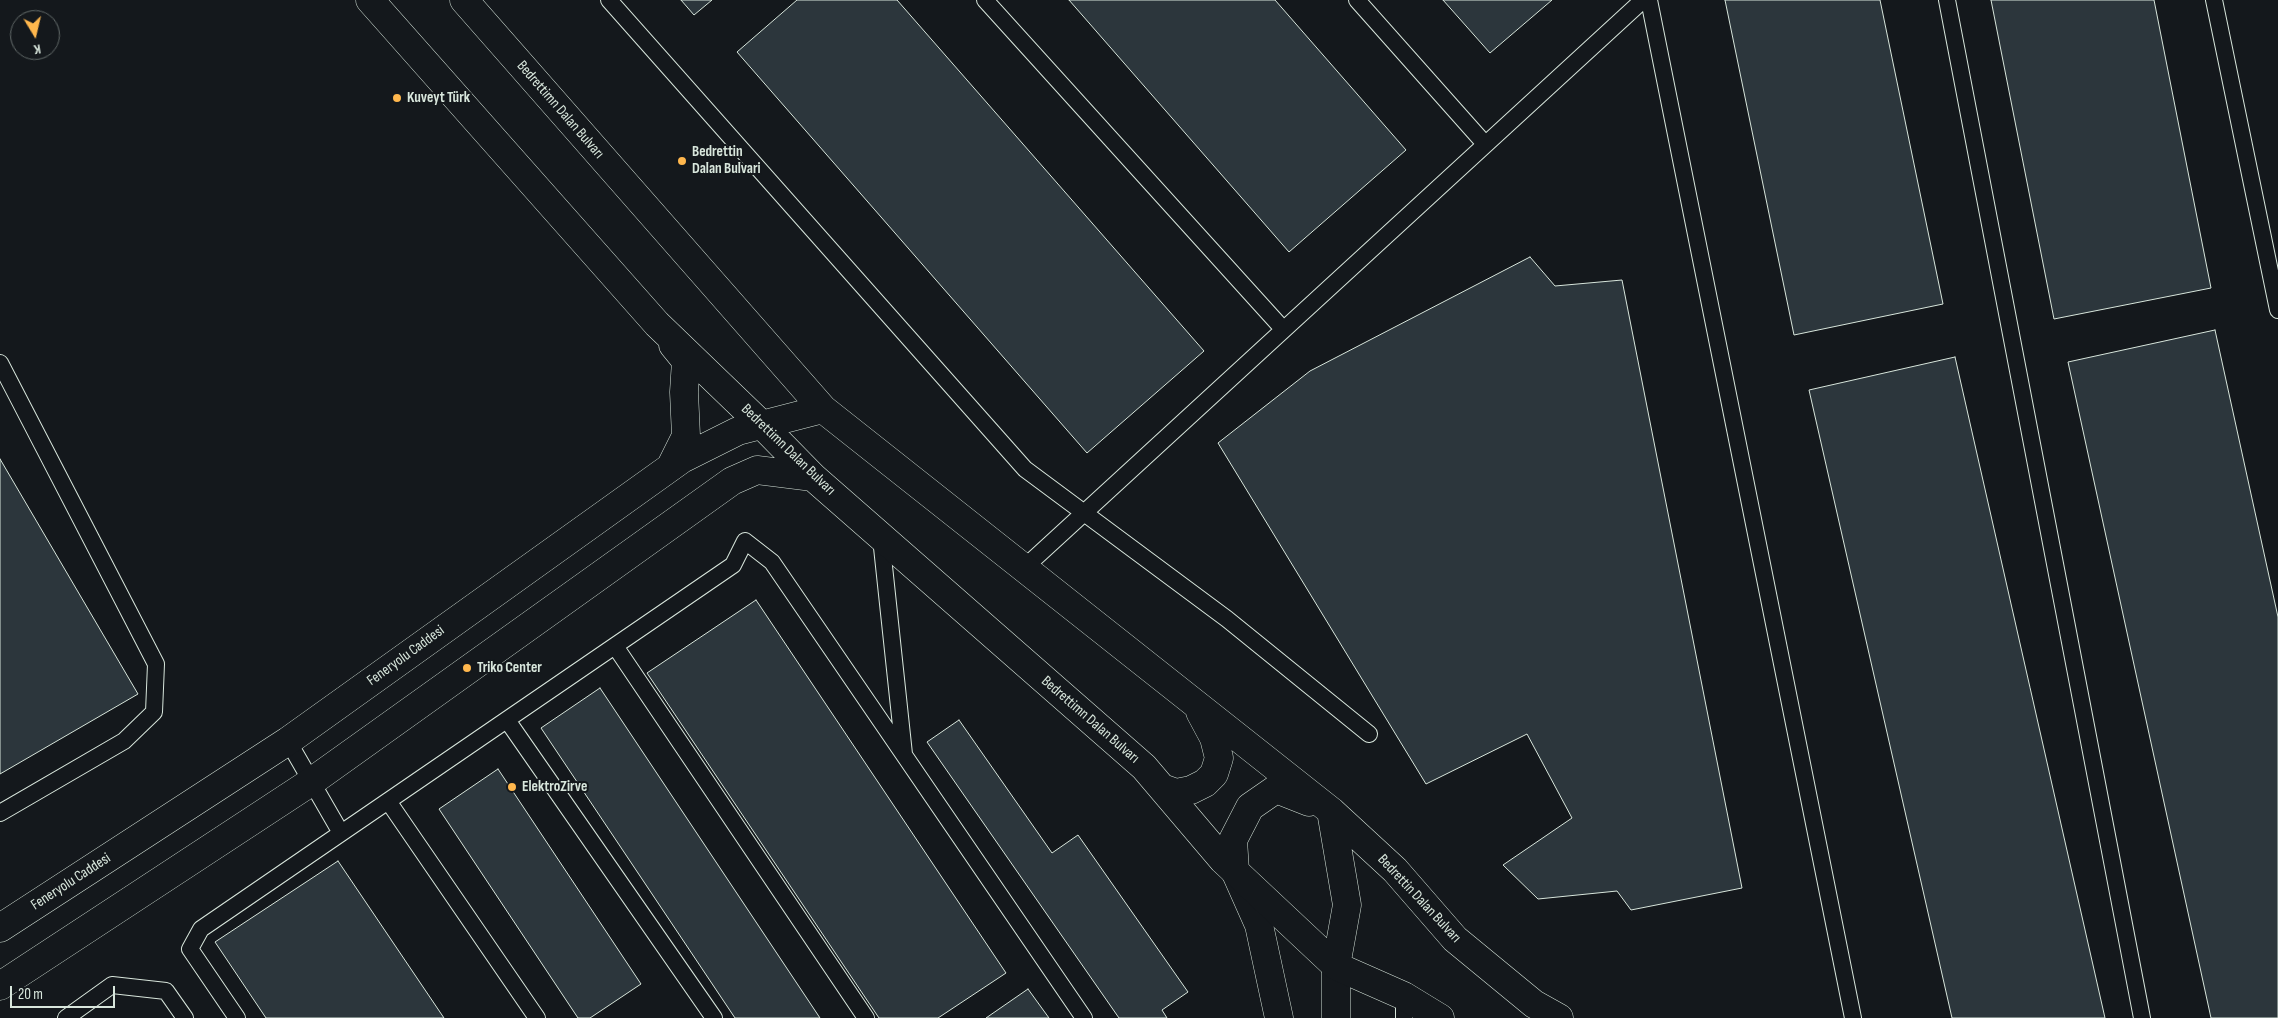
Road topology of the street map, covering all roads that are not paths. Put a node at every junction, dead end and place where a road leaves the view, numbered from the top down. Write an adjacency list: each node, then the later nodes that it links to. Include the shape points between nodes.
1 (370, 0): 12 (main road, Bedrettimn Dalan Bulvarı)
2 (464, 0): 15 (main road, Bedrettimn Dalan Bulvarı)
3 (609, 0): 19 (lane, via 1025,469)
4 (985, 0): 13 (lane)
5 (1357, 0): 10 (lane)
6 (1643, 0): 10 (lane)
7 (1649, 0): 50 (lane)
8 (1946, 0): 51 (lane)
9 (2214, 0): 11 (lane)
10 (1485, 144): 13 (lane)
11 (2278, 310)
12 (657, 324): 16 (main road, Bedrettimn Dalan Bulvarı); 17 (main road, via 686,361 686,436)
13 (1283, 329): 19 (lane)
14 (0, 362): 32 (lane, via 156,664 154,712 124,741)
15 (823, 409): 16 (main road, Feneryolu Caddesi); 21 (main road, Bedrettimn Dalan Bulvarı)
16 (763, 426): 17 (main road, Feneryolu Caddesi, via 738,431 708,444); 18 (main road, Bedrettimn Dalan Bulvarı)
17 (671, 466): 26 (main road, Feneryolu Caddesi)
18 (814, 478): 20 (main road, Bedrettimn Dalan Bulvarı); 28 (main road, via 757,470 732,481)
19 (1083, 512): 21 (lane); 25 (lane, via 1227,619)
20 (880, 538): 27 (lane); 29 (main road, Bedrettimn Dalan Bulvarı, via 1137,760)
21 (1024, 568): 23 (main road, Bedrettimn Dalan Bulvarı)
22 (615, 646): 24 (lane); 27 (lane, via 734,565 744,541 772,562); 44 (lane)
23 (1196, 704): 29 (main road, via 1214,738 1219,758 1214,774 1191,790 1176,792); 31 (main road, Bedrettimn Dalan Bulvarı)
24 (507, 720): 30 (lane); 43 (lane)
25 (1369, 734)
26 (288, 741): 28 (lane); 35 (main road, Feneryolu Caddesi)
27 (904, 756): 45 (lane)
28 (311, 782): 33 (lane); 37 (main road)
29 (1162, 788): 34 (main road, Bedrettimn Dalan Bulvarı)
30 (388, 801): 33 (lane); 42 (lane)
31 (1331, 811): 34 (main road, via 1276,789 1250,807 1233,840); 36 (main road, via 1347,906); 49 (main road, Bedrettin Dalan Bulvarı, via 1395,870 1455,940 1534,1004)
32 (0, 813)
33 (341, 833): 41 (lane, via 201,929 190,949)
34 (1235, 871): 36 (main road); 46 (main road, via 1259,925)
35 (0, 928)
36 (1336, 966): 38 (main road); 47 (main road)
37 (0, 986)
38 (1404, 1007): 48 (main road)
39 (66, 1018): 40 (lane, via 112,985 166,991)
40 (185, 1018)
41 (237, 1018)
42 (537, 1018)
43 (714, 1018)
44 (866, 1018)
45 (1084, 1018)
46 (1279, 1018)
47 (1336, 1018)
48 (1440, 1018)
49 (1559, 1018)
50 (1853, 1018)
51 (2142, 1018)

